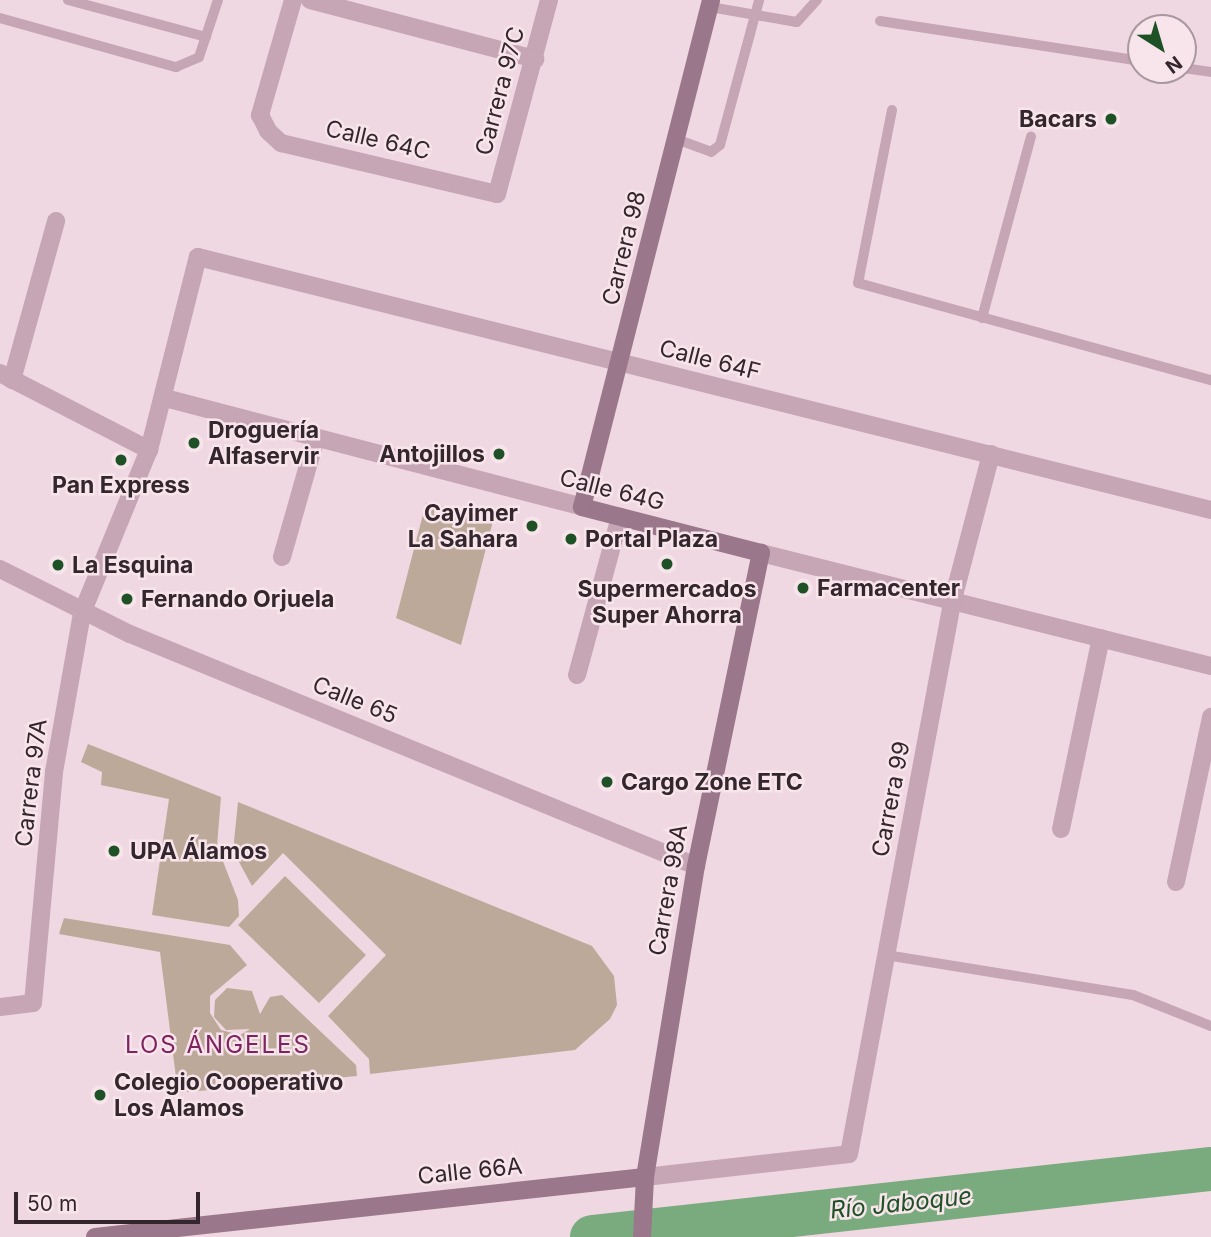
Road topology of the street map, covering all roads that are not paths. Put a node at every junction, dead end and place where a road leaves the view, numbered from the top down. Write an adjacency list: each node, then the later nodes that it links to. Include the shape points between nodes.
1 (68, 0): 12 (lane)
2 (218, 0): 12 (lane)
3 (293, 0): 18 (street, Calle 64C, via 260,115 281,143)
4 (310, 0): 13 (street)
5 (549, 0): 13 (street, Carrera 97C)
6 (759, 0): 10 (lane)
7 (817, 0): 10 (lane, via 797,22)
8 (710, 4): 10 (lane); 17 (street, Carrera 98)
9 (0, 19): 12 (lane, via 176,67 199,57)
10 (754, 19): 17 (lane, via 720,145 711,152)
11 (880, 21): 14 (lane)
12 (206, 37)
13 (535, 59): 18 (street, Carrera 97C)
14 (1127, 59)
15 (892, 110): 21 (lane, via 858,283)
16 (1031, 137): 21 (lane)
17 (676, 139): 22 (street, Carrera 98)
18 (498, 194)
19 (56, 221): 23 (street)
20 (198, 257): 22 (street, Calle 64F); 25 (street, Carrera 97A)
21 (982, 318): 24 (lane)
22 (621, 363): 28 (street, Calle 64F); 29 (street, Carrera 98)
23 (6, 377): 27 (street)
24 (1211, 380)
25 (165, 398): 26 (street, Calle 64G); 27 (street, Carrera 97A)
26 (316, 438): 29 (street, Calle 64G); 33 (street)
27 (149, 450): 36 (street, Carrera 97A)
28 (990, 454): 30 (street, Calle 64F); 35 (street, Carrera 99)
29 (582, 507): 31 (street, Calle 64G)
30 (1211, 510)
31 (620, 517): 32 (street, Calle 64G); 39 (street)
32 (761, 553): 35 (street, Calle 64G); 42 (street, Carrera 98A)
33 (282, 557)
34 (0, 569): 36 (street, Calle 65)
35 (952, 603): 37 (street, Calle 64G); 44 (street, Carrera 99)
36 (82, 613): 42 (street, Calle 65); 45 (street, Carrera 97A, via 54,772 33,1003)
37 (1101, 638): 38 (street, Calle 64G); 41 (street)
38 (1211, 666)
39 (577, 675)
40 (1211, 717): 43 (street)
41 (1061, 829)
42 (696, 866): 48 (street, Carrera 98A)
43 (1176, 882)
44 (886, 956): 46 (lane, via 1133,995); 47 (street, Carrera 99)
45 (0, 1007)
46 (1211, 1026)
47 (849, 1154): 48 (street, Calle 66A)
48 (645, 1177): 49 (street, Calle 66A); 50 (street, Carrera 98A)
49 (95, 1237)
50 (642, 1237)

